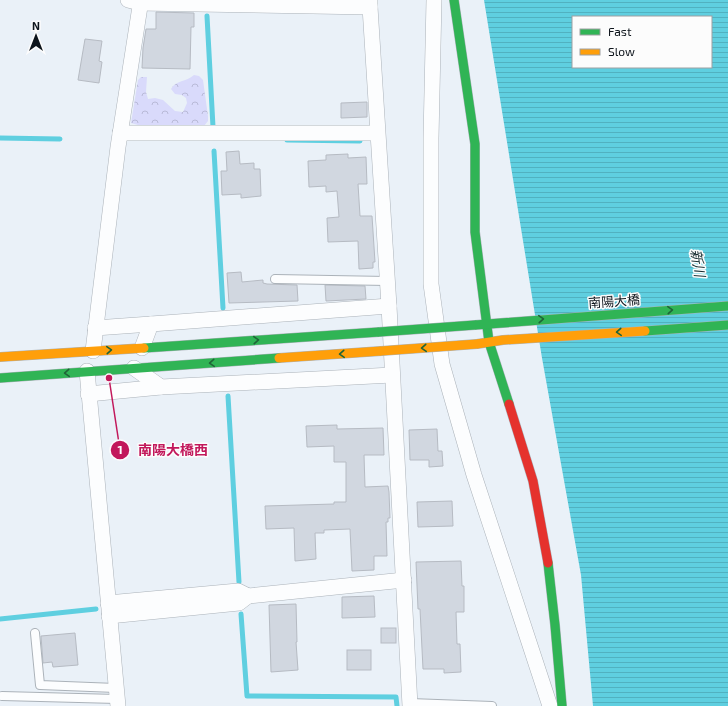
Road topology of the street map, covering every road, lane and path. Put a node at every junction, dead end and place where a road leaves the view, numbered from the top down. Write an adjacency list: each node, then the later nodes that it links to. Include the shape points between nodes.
1 (434, 0): 32 (street, via 431,284 442,364 474,475)
2 (454, 0): 11 (street, via 475,144 476,232)
3 (136, 1): 4 (street); 5 (street)
4 (370, 4): 6 (street)
5 (120, 133): 6 (street); 14 (street)
6 (377, 133): 8 (street)
7 (275, 279): 8 (lane)
8 (387, 281): 9 (street)
9 (389, 306): 12 (street); 21 (street)
10 (728, 306): 11 (street, 南陽大橋, one-way to 10)
11 (486, 323): 15 (street); 16 (street, 南陽大橋, one-way to 11, bridge)
12 (151, 324): 14 (street); 16 (street)
13 (728, 325): 15 (street, one-way to 15)
14 (96, 328): 17 (street)
15 (489, 342): 19 (street, one-way to 19, bridge); 33 (street, via 533,481 547,556)
16 (142, 348): 17 (street, 南陽大橋, one-way to 16)
17 (92, 351): 18 (street, 南陽大橋)
18 (0, 357)
19 (134, 368): 20 (street); 23 (street)
20 (87, 371): 22 (street, one-way to 22); 24 (street)
21 (392, 375): 23 (street); 25 (street)
22 (0, 378)
23 (161, 387): 24 (street)
24 (88, 394): 26 (street)
25 (404, 580): 26 (street, via 248,596 238,591); 30 (street)
26 (108, 610): 29 (street)
27 (35, 633): 29 (lane, via 40,685)
28 (2, 696): 29 (lane)
29 (117, 698)
30 (410, 704): 31 (lane)
31 (492, 706)
32 (550, 706)
33 (562, 706)

